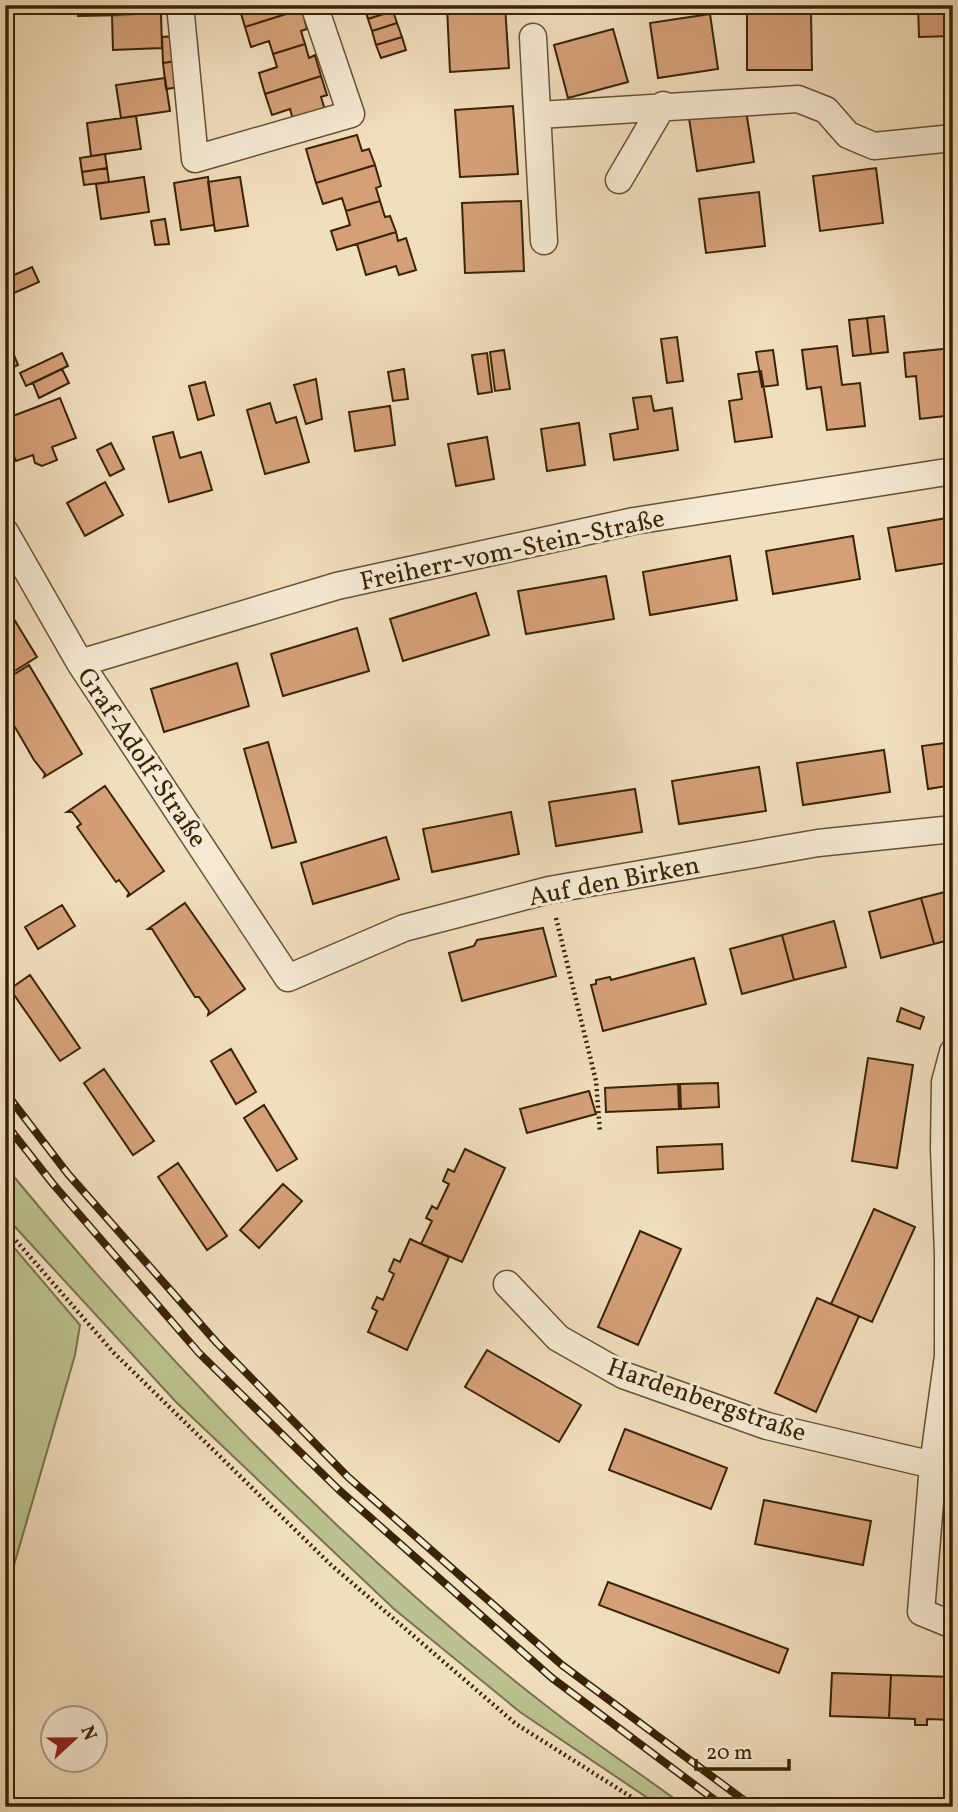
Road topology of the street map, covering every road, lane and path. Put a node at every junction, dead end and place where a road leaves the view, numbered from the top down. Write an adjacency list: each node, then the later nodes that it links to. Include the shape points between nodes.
1 (180, 5): 2 (street, via 195,159 351,114)
2 (314, 5)
3 (533, 37): 5 (street)
4 (663, 105): 5 (street); 6 (street, via 798,99 826,110 848,135 874,146); 7 (street)
5 (539, 115): 8 (street)
6 (953, 138)
7 (619, 180)
8 (544, 241)
9 (953, 471): 11 (street, Freiherr-vom-Stein-Straße, via 634,521 337,586)
10 (5, 532): 11 (street, Graf-Adolf-Straße)
11 (80, 663): 14 (street, Graf-Adolf-Straße)
12 (953, 829): 13 (street, Auf den Birken, via 818,843)
13 (549, 890): 14 (street, Auf den Birken, via 404,928); 16 (path, via 596,1081)
14 (288, 978)
15 (953, 1052): 19 (street, via 945,1082 944,1122 948,1356)
16 (600, 1132)
17 (5, 1228): 21 (path, via 113,1352 330,1564 516,1724)
18 (507, 1284): 19 (street, Hardenbergstraße, via 558,1338 623,1376 767,1426)
19 (933, 1465): 20 (street, via 921,1612)
20 (953, 1625)
21 (647, 1807)

